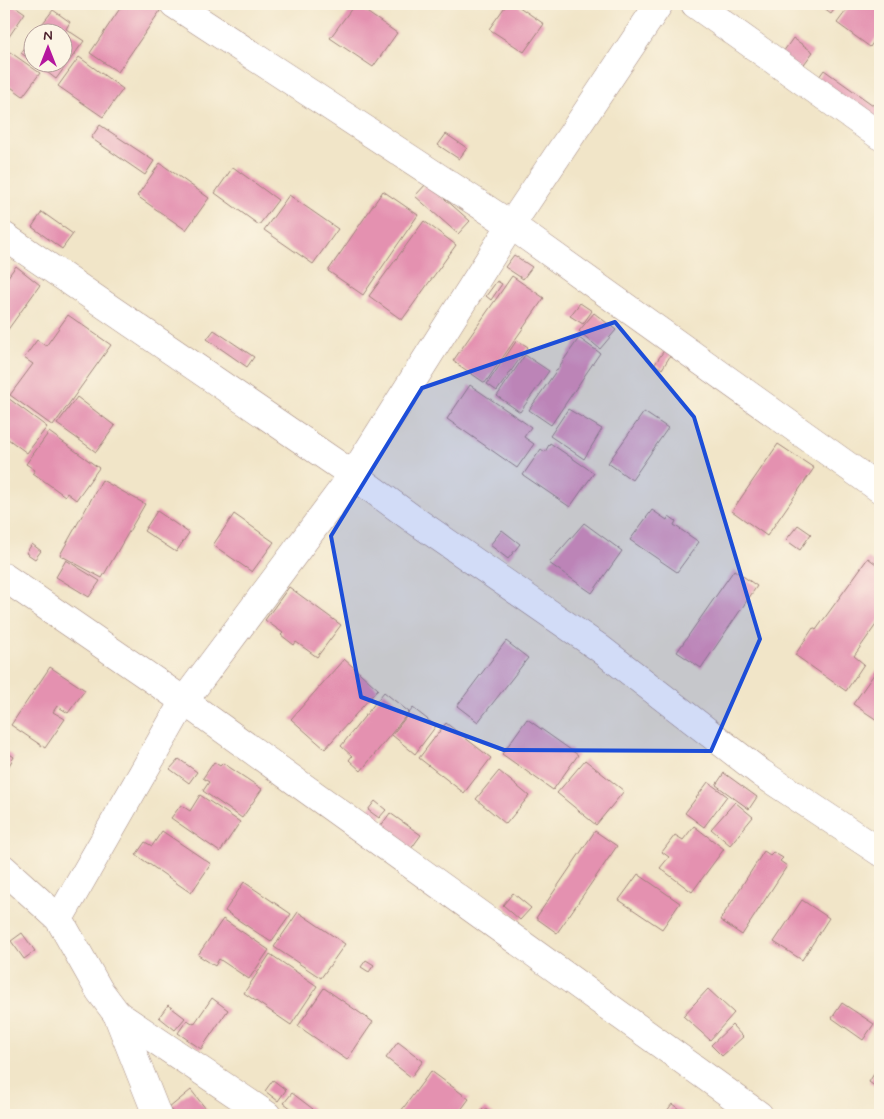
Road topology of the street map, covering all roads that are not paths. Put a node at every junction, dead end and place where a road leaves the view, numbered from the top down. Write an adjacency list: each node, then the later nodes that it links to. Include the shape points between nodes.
1 (174, 4): 5 (street)
2 (659, 4): 5 (street)
3 (695, 4): 4 (street)
4 (880, 136)
5 (510, 225): 7 (street); 8 (street)
6 (4, 236): 7 (street)
7 (353, 475): 10 (street); 11 (street, via 598,647 760,773)
8 (880, 489)
9 (4, 577): 10 (street)
10 (184, 701): 13 (street); 17 (street)
11 (880, 852)
12 (4, 868): 13 (street)
13 (59, 919): 14 (street, via 99,990)
14 (117, 1014): 15 (street); 16 (street)
15 (157, 1115)
16 (267, 1115)
17 (760, 1115)

